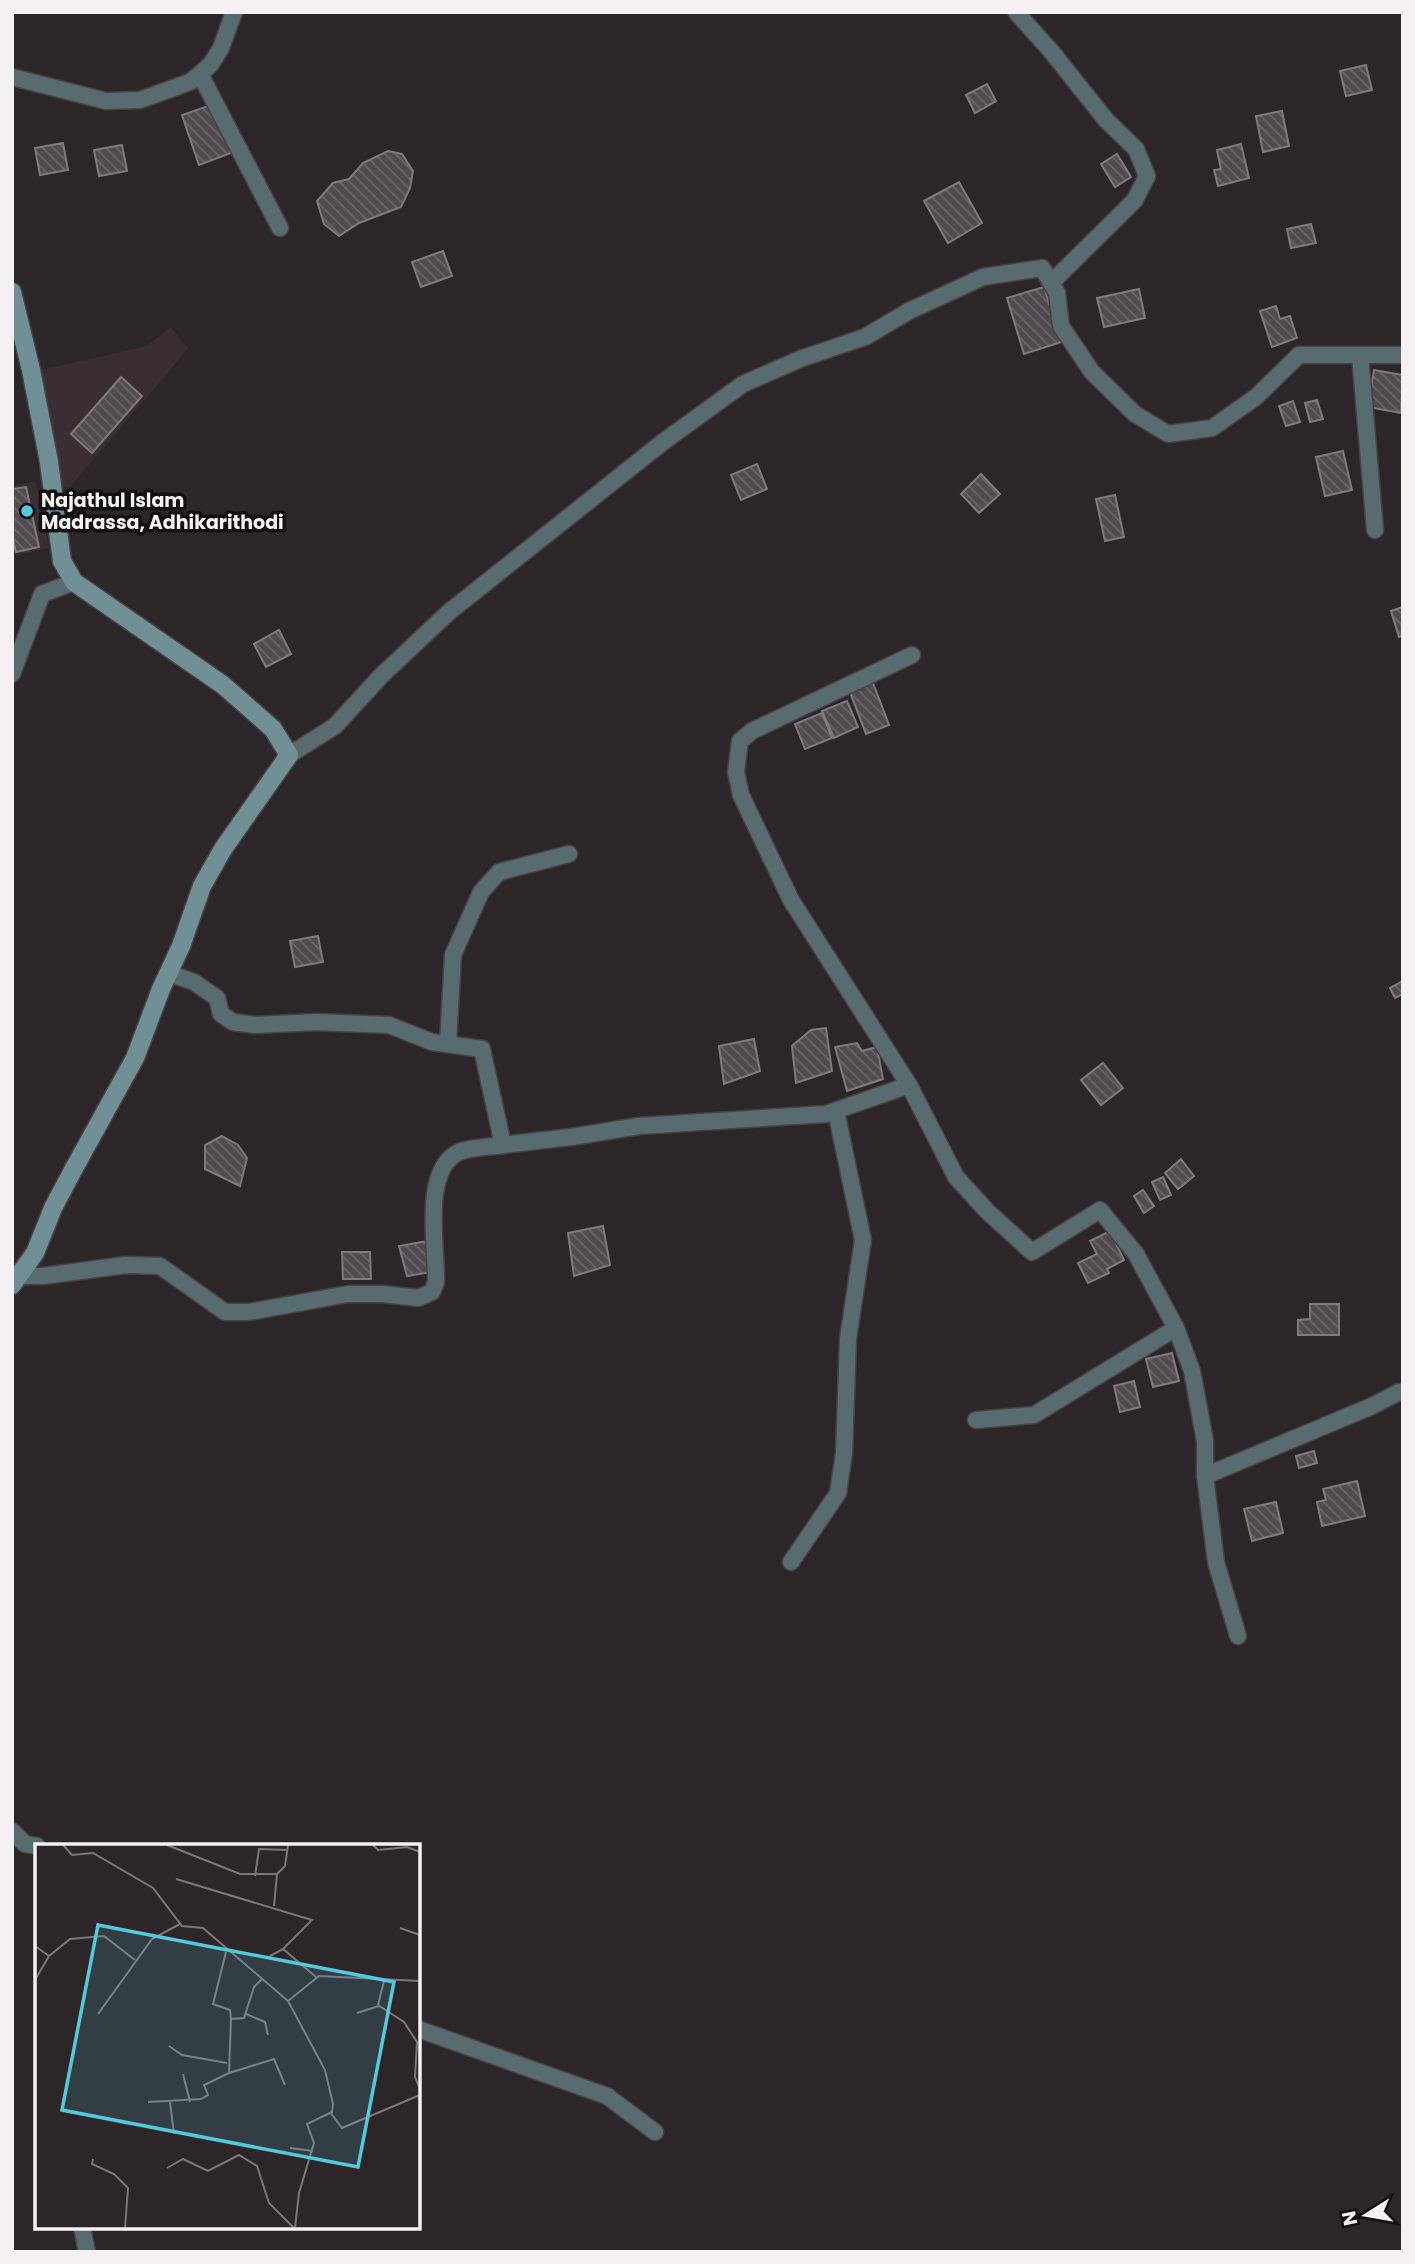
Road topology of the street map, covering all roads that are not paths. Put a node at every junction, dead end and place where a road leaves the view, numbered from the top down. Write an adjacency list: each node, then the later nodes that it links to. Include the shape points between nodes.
1 (234, 12): 3 (street, via 221,48)
2 (1016, 12): 6 (street, via 1136,149 1147,176 1135,200)
3 (200, 74): 4 (street, via 175,88 121,102); 5 (street)
4 (12, 77)
5 (280, 228)
6 (1051, 283): 8 (street, via 1057,293 1061,326 1092,372 1135,414 1168,434 1212,428 1256,397 1299,355); 14 (street, via 1042,268 983,277 865,337 743,384 449,612 335,726)
7 (12, 292): 11 (main road, via 47,449 62,561)
8 (1360, 355): 9 (street); 10 (street)
9 (1403, 355)
10 (1375, 530)
11 (74, 582): 13 (street, via 43,594); 14 (main road, via 223,685 273,729)
12 (912, 655): 18 (street, via 752,731 740,741 736,772 741,794 791,900)
13 (12, 674)
14 (289, 755): 16 (main road, via 213,867)
15 (569, 854): 17 (street, via 499,872 481,892 453,955)
16 (168, 974): 17 (street, via 194,982 217,998 221,1014 233,1022 388,1025); 21 (main road, via 135,1058 53,1208 35,1253)
17 (448, 1044): 20 (street, via 482,1049)
18 (909, 1085): 19 (street); 22 (street, via 956,1177 1023,1244 1032,1252 1100,1210 1136,1254)
19 (836, 1111): 20 (street, via 639,1126); 26 (street, via 863,1240 848,1339 844,1453 838,1493)
20 (503, 1145): 21 (street, via 461,1151 441,1170 435,1190 436,1282 432,1292 418,1298 348,1294 225,1312 160,1266 126,1265)
21 (15, 1281)
22 (1176, 1328): 24 (street, via 1034,1415); 25 (street, via 1194,1382 1205,1441)
23 (1403, 1393): 25 (street)
24 (976, 1420)
25 (1205, 1476): 27 (street, via 1216,1563)
26 (791, 1562)
27 (1238, 1636)
28 (12, 1831): 29 (street, via 25,1844)
29 (35, 1846)
30 (420, 2030): 31 (street, via 607,2095)
31 (655, 2132)
32 (82, 2229): 33 (street)
33 (88, 2252)

